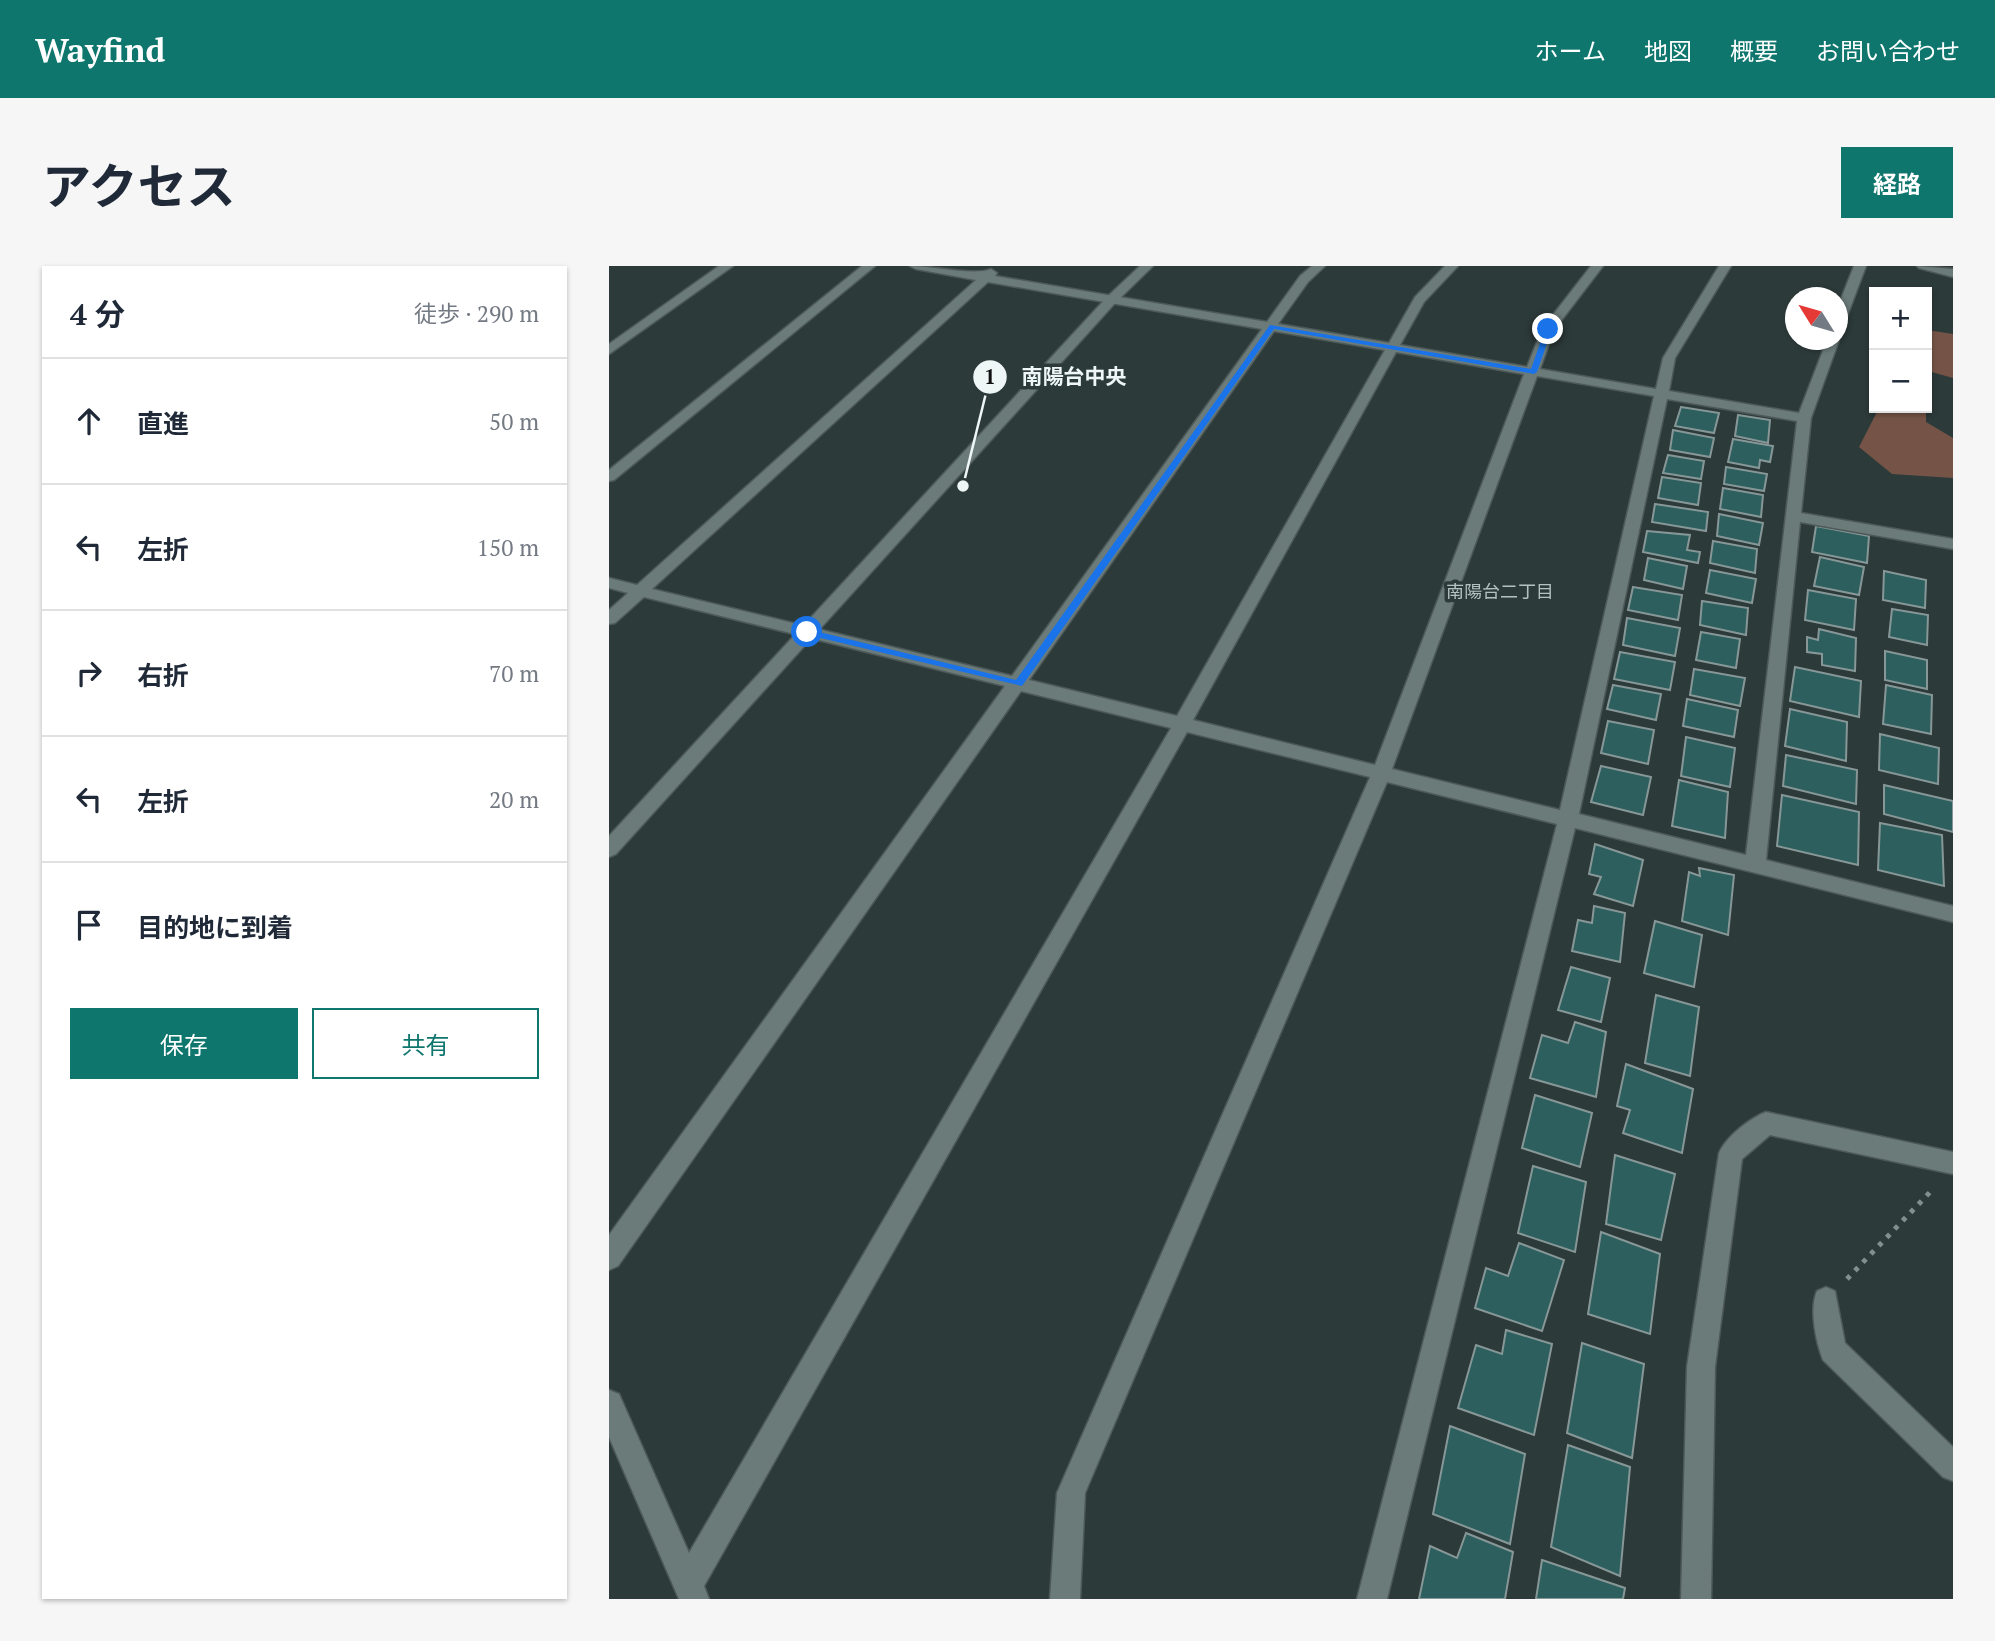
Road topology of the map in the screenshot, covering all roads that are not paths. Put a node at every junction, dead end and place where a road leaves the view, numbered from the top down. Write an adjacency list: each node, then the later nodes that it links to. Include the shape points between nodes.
1 (727, 266): 18 (street)
2 (869, 266): 23 (street)
3 (916, 266): 13 (street)
4 (1001, 266): 13 (street)
5 (1147, 266): 15 (street)
6 (1319, 266): 16 (street, via 1304,279)
7 (1452, 266): 17 (street, via 1419,300)
8 (1597, 266): 20 (street, via 1548,329)
9 (1725, 266): 21 (street, via 1669,358)
10 (1860, 266): 14 (street)
11 (1923, 266): 12 (street)
12 (1953, 273)
13 (984, 278): 15 (street); 27 (street)
14 (1848, 298)
15 (1112, 299): 16 (street); 29 (street)
16 (1272, 327): 17 (street); 30 (street)
17 (1393, 348): 20 (street); 31 (street)
18 (609, 350)
19 (1829, 350): 22 (street)
20 (1534, 372): 21 (street); 32 (street)
21 (1663, 394): 22 (street); 33 (street)
22 (1804, 418): 24 (street)
23 (611, 473)
24 (1794, 516): 25 (street); 35 (street)
25 (1953, 544)
26 (609, 583): 27 (street)
27 (640, 591): 28 (street); 29 (street)
28 (609, 619)
29 (807, 632): 30 (street); 34 (street)
30 (1019, 684): 31 (street); 38 (street)
31 (1182, 724): 32 (street); 42 (street)
32 (1380, 773): 33 (street); 43 (street, via 1071,1493)
33 (1568, 819): 35 (street); 44 (street)
34 (609, 849)
35 (1755, 865): 36 (street)
36 (1953, 914)
37 (1953, 1163): 45 (street, via 1766,1123 1731,1153 1701,1367)
38 (609, 1257)
39 (1826, 1300): 41 (street, via 1833,1350)
40 (609, 1404): 42 (street)
41 (1953, 1467)
42 (692, 1591)
43 (1065, 1599)
44 (1372, 1599)
45 (1696, 1599)

